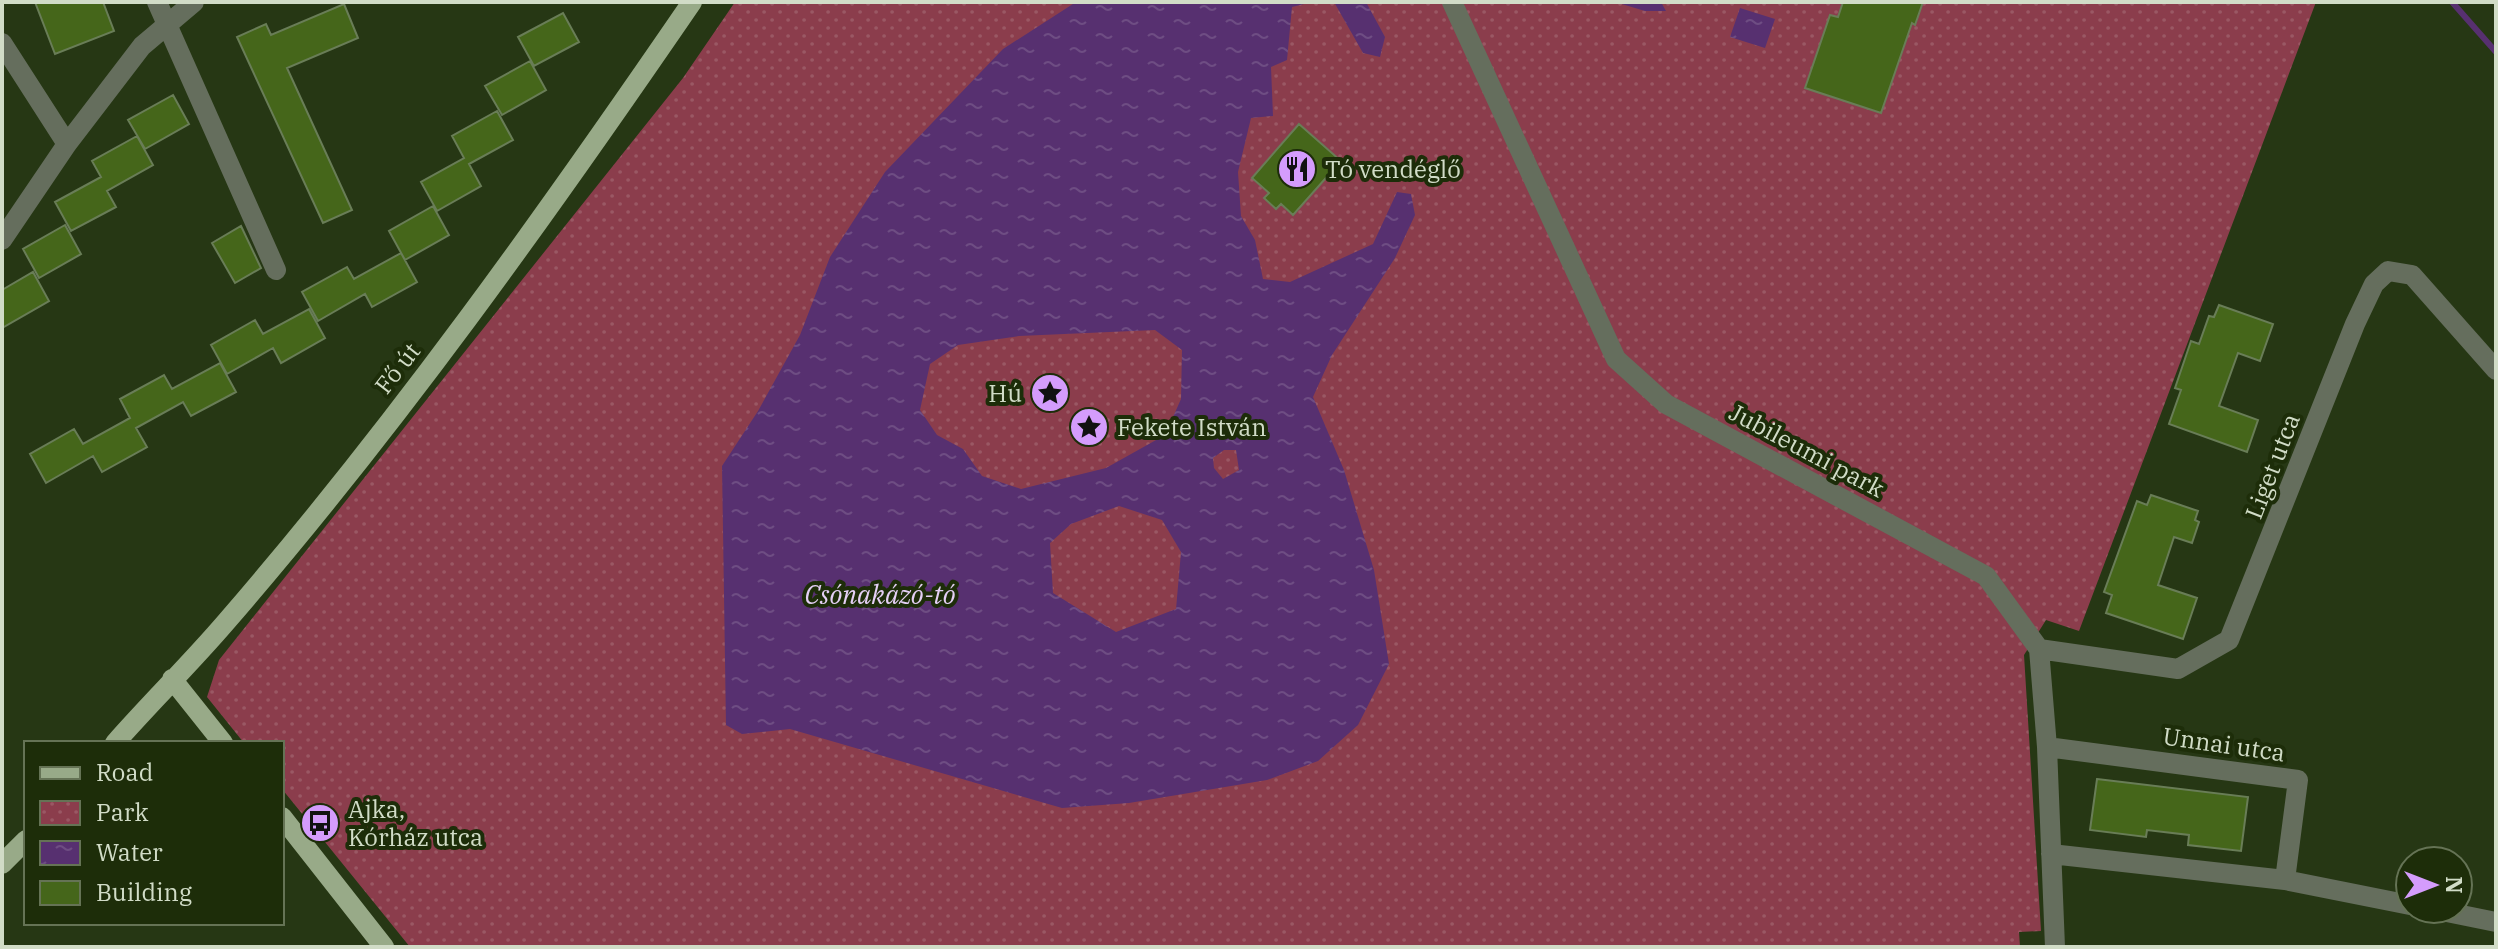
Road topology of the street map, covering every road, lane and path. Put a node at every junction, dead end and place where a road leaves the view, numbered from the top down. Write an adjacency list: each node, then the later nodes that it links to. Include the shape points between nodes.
1 (157, 2): 5 (street)
2 (194, 2): 5 (street)
3 (692, 2): 12 (main road, Fő út, via 431,368 225,623)
4 (1452, 2): 11 (street, Jubileumi park, via 1616,359 1666,404 1986,576)
5 (168, 24): 7 (street, via 142,46); 9 (street)
6 (5, 50): 7 (street)
7 (67, 144): 8 (street)
8 (2, 240)
9 (276, 270)
10 (2496, 370): 11 (street, Liget utca, via 2412,275 2388,271 2374,284 2355,324 2229,640 2178,669)
11 (2039, 649): 15 (street)
12 (172, 679): 13 (main road, Fő út); 14 (main road)
13 (117, 741)
14 (221, 741)
15 (2047, 747): 18 (street); 20 (street, Unnai utca, via 2298,780)
16 (284, 820): 24 (main road)
17 (24, 842): 19 (main road)
18 (2051, 854): 20 (street); 25 (street)
19 (2, 864)
20 (2285, 880): 21 (street)
21 (2394, 902)
22 (2474, 918): 23 (street)
23 (2496, 922)
24 (384, 947)
25 (2055, 947)

